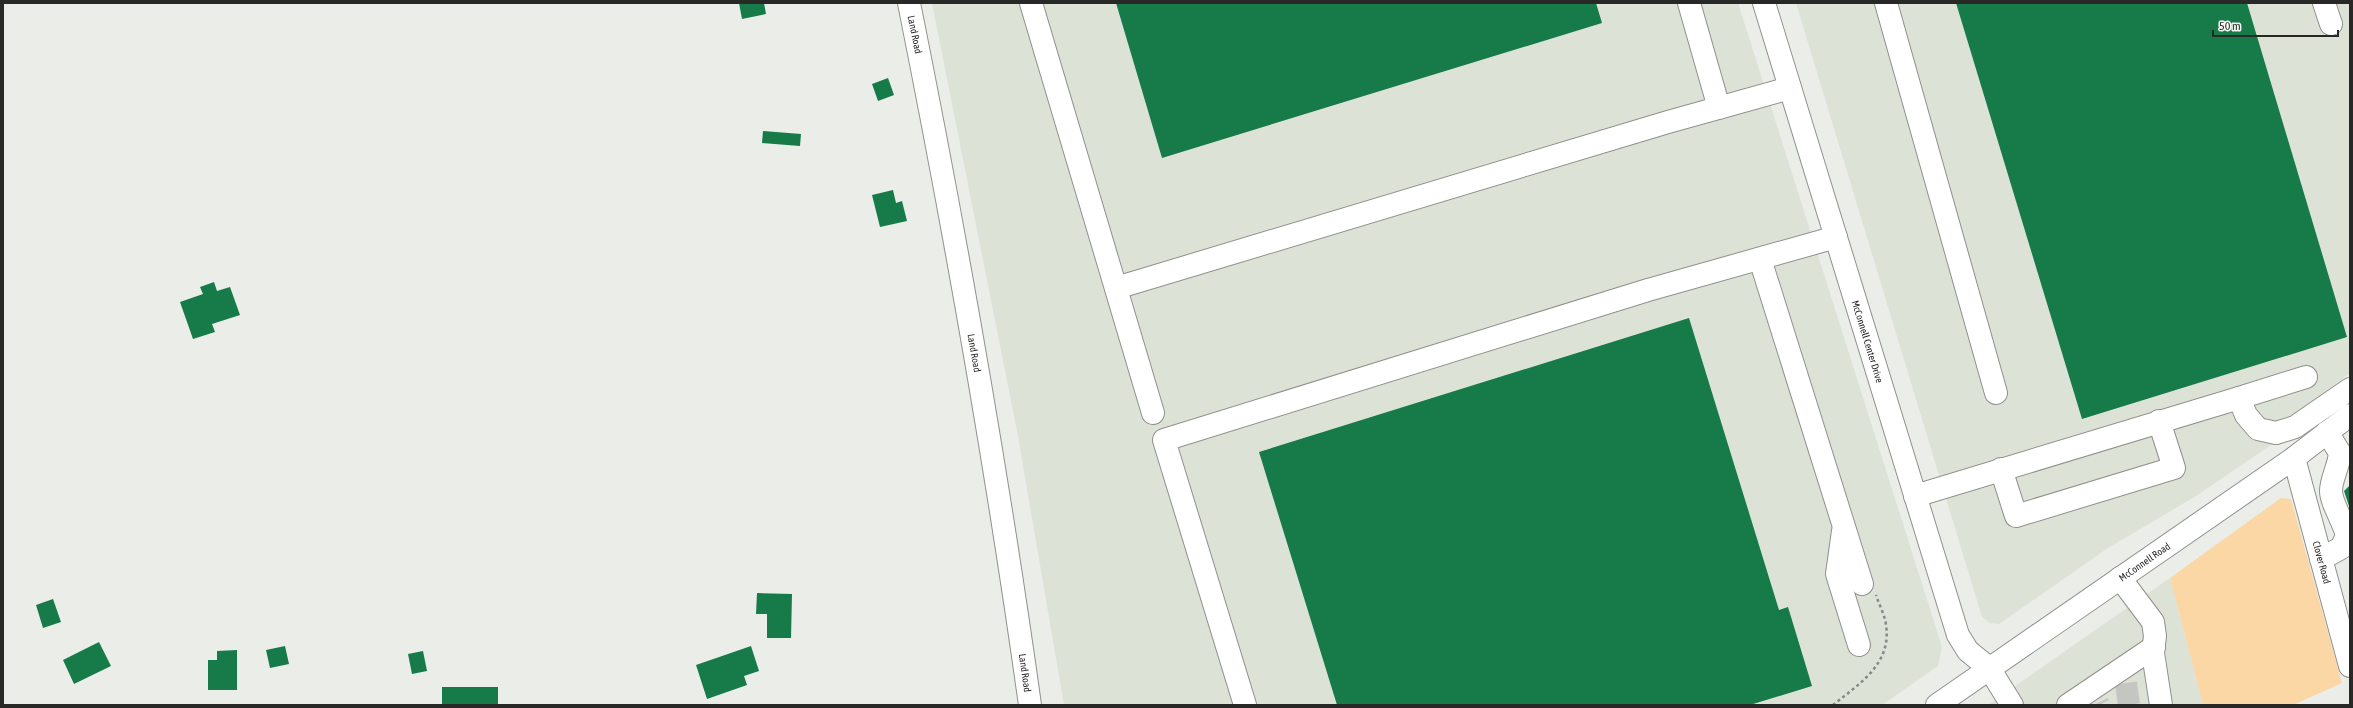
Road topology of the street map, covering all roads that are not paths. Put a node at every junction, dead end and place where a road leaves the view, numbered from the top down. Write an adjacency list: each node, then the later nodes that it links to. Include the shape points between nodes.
1 (909, 3): 34 (street, Land Road, via 947,190 1004,521)
2 (1030, 3): 12 (street)
3 (1689, 3): 9 (street)
4 (1764, 3): 8 (street, McConnell Center Drive)
5 (1886, 3): 15 (street)
6 (2324, 3): 7 (street)
7 (2331, 24)
8 (1790, 88): 9 (street); 10 (street, McConnell Center Drive)
9 (1718, 108): 12 (street)
10 (1836, 237): 11 (street); 24 (street, McConnell Center Drive)
11 (1760, 259): 25 (street); 35 (street, via 1648,290 1164,440)
12 (1116, 288): 17 (street)
13 (2306, 376): 16 (street)
14 (2350, 389): 16 (street, via 2295,427 2276,433 2258,429 2246,415)
15 (1996, 393)
16 (2239, 398): 19 (street)
17 (1153, 412)
18 (2350, 415): 20 (street, McConnell Road)
19 (2159, 421): 23 (street); 23 (street, via 2174,468 2016,516)
20 (2327, 432): 21 (street); 22 (street, McConnell Road)
21 (2345, 455): 26 (street, via 2331,493)
22 (2294, 458): 27 (street, Clover Road); 28 (street, McConnell Road)
23 (2001, 469): 24 (street)
24 (1915, 496): 33 (street, McConnell Center Drive, via 1958,635 1968,651)
25 (1844, 526): 29 (street); 30 (street, via 1837,574)
26 (2349, 535): 27 (street, via 2341,548)
27 (2321, 559): 32 (street, Clover Road)
28 (2120, 578): 31 (street, via 2153,622); 33 (street, McConnell Road)
29 (1862, 584)
30 (1859, 645)
31 (2154, 647): 38 (street, via 2126,675 2098,694); 39 (street)
32 (2350, 666)
33 (1989, 668): 36 (street, McConnell Road); 37 (street, McConnell Center Drive)
34 (1030, 705)
35 (1245, 705)
36 (1937, 705)
37 (2012, 705)
38 (2068, 705)
39 (2161, 705)

